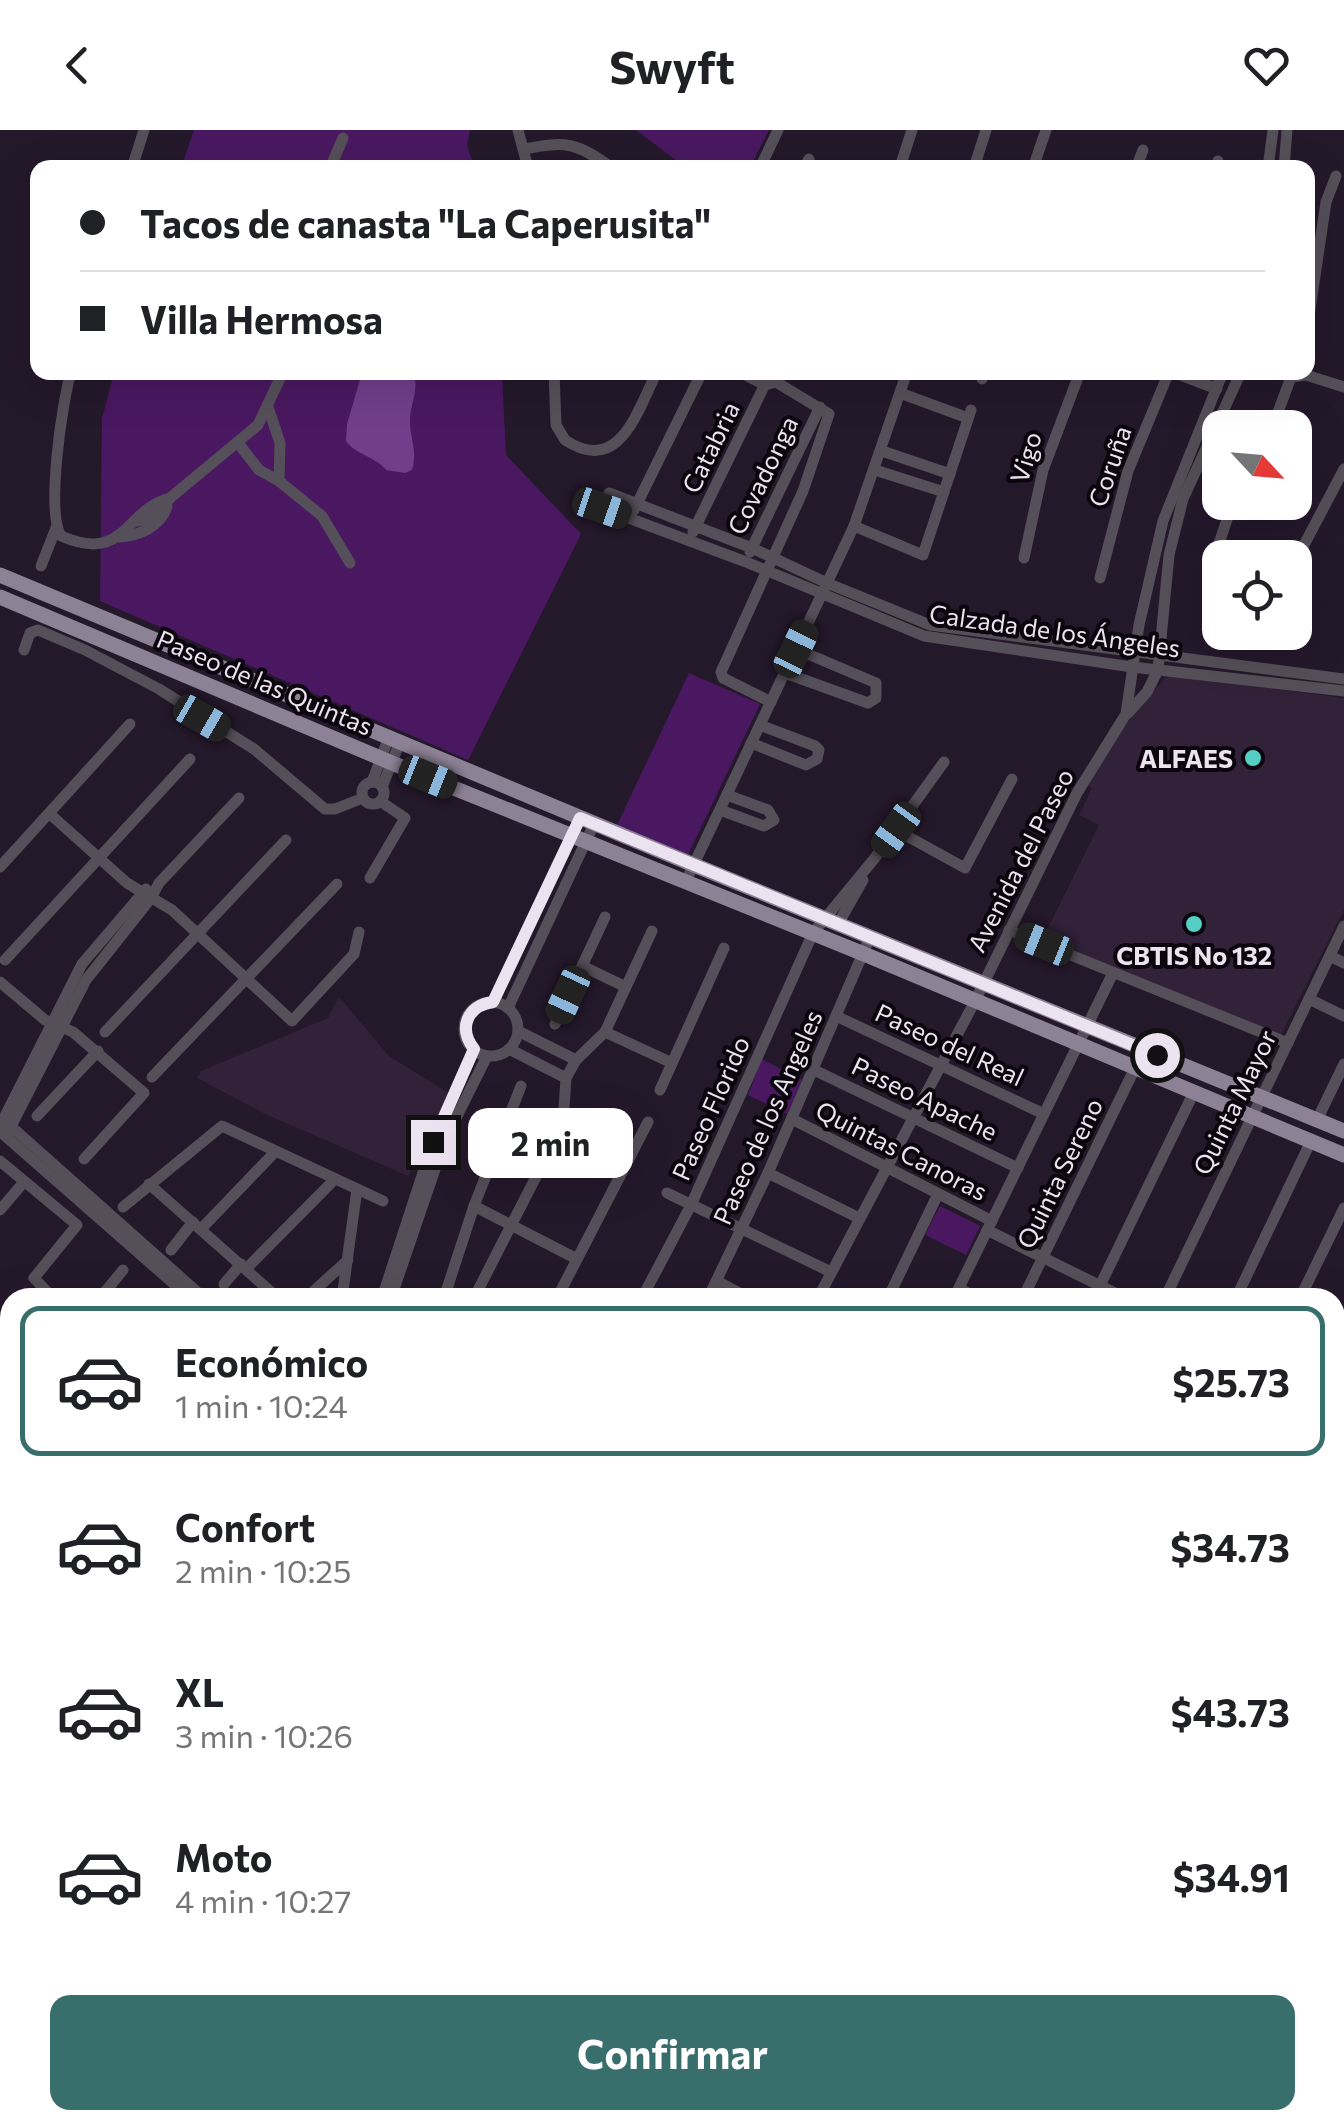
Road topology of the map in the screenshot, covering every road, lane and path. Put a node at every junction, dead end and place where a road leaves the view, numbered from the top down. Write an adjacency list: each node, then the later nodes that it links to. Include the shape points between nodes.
1 (144, 130): 12 (street)
2 (518, 130): 10 (street)
3 (778, 130): 16 (street)
4 (912, 130): 17 (street)
5 (986, 130): 18 (street)
6 (1046, 130): 19 (street)
7 (1273, 130): 21 (street)
8 (1288, 130): 22 (street)
9 (343, 138): 13 (street)
10 (524, 149): 14 (street); 15 (street, via 569,143)
11 (1143, 150): 20 (street)
12 (135, 160)
13 (333, 160)
14 (526, 160)
15 (601, 160)
16 (764, 160)
17 (902, 160)
18 (977, 160)
19 (1036, 160)
20 (1139, 160)
21 (1269, 160)
22 (1285, 160)
23 (1336, 176): 24 (street)
24 (1315, 276)
25 (1315, 379): 39 (street)
26 (69, 380): 62 (street, via 60,425)
27 (280, 380): 41 (street)
28 (554, 380): 29 (street, via 556,425 565,440 594,452 620,442)
29 (652, 380)
30 (698, 380): 57 (street)
31 (770, 380): 60 (street, Catabria)
32 (774, 380): 42 (street)
33 (904, 380): 40 (street)
34 (1077, 380): 68 (street, Vigo, via 1042,470)
35 (1168, 380): 74 (street, Coruña, via 1128,471)
36 (1220, 380): 43 (street, Avenida del Paseo)
37 (1239, 380): 44 (street)
38 (1292, 380): 45 (street)
39 (1344, 387)
40 (900, 393): 48 (street); 52 (street, via 970,414)
41 (268, 407): 47 (street); 53 (street, via 280,443)
42 (824, 410): 66 (street, Covadonga); 67 (street, via 808,479)
43 (1208, 410)
44 (1226, 410)
45 (1279, 410)
46 (1202, 426): 79 (street, Avenida del Paseo, via 1163,521)
47 (238, 444): 53 (street, via 259,470); 56 (street)
48 (882, 451): 51 (street); 52 (street)
49 (1202, 460): 80 (street, via 1174,530)
50 (1344, 468): 65 (street)
51 (875, 470): 54 (street); 61 (street)
52 (950, 474): 54 (street)
53 (279, 481): 70 (street, via 327,522)
54 (944, 492): 61 (street, via 920,556)
55 (609, 493): 57 (street, Calzada de los Ángeles)
56 (170, 498): 63 (street, via 140,513); 63 (street, via 157,524)
57 (637, 504): 59 (street); 60 (street, Calzada de los Ángeles)
58 (602, 508): 59 (street, Calzada de los Ángeles)
59 (630, 518): 64 (street, Calzada de los Ángeles)
60 (696, 526): 64 (street, Catabria); 66 (street, Calzada de los Ángeles)
61 (854, 526): 75 (street)
62 (56, 528): 63 (street, via 82,543); 71 (street)
63 (116, 538)
64 (689, 540): 69 (street, Calzada de los Ángeles)
65 (1307, 540)
66 (752, 548): 67 (street, Calzada de los Ángeles); 69 (street, Covadonga)
67 (772, 557): 72 (street); 75 (street, Calzada de los Ángeles)
68 (1024, 558)
69 (746, 562): 72 (street, Calzada de los Ángeles)
70 (350, 564)
71 (41, 566)
72 (766, 570): 75 (street, Calzada de los Ángeles); 86 (street, via 720,674)
73 (0, 574): 90 (main road, Paseo de las Quintas)
74 (1100, 578)
75 (825, 590): 77 (street); 79 (street, Calzada de los Ángeles, via 930,625); 81 (street, Calzada de los Ángeles, via 924,636)
76 (0, 596): 93 (main road, Paseo de las Quintas)
77 (796, 649): 83 (street); 83 (street, via 876,683 876,698 868,703)
78 (24, 650): 99 (street, via 38,630 126,670 254,749 325,808)
79 (1134, 652): 80 (street, Calzada de los Ángeles); 81 (street, Avenida del Paseo)
80 (1160, 656): 82 (street); 84 (street, Calzada de los Ángeles)
81 (1132, 667): 82 (street, Calzada de los Ángeles); 87 (street, Avenida del Paseo)
82 (1158, 670): 85 (street, Calzada de los Ángeles); 87 (street)
83 (785, 673): 86 (street)
84 (1344, 680)
85 (1344, 691)
86 (771, 702): 89 (street)
87 (1126, 714): 116 (street, Avenida del Paseo, via 1076,793)
88 (130, 724): 101 (street)
89 (760, 725): 91 (street); 91 (street, via 815,746 817,759 806,766)
90 (395, 740): 93 (street); 102 (main road, Paseo de las Quintas)
91 (752, 743): 97 (street)
92 (190, 759): 106 (street)
93 (386, 760): 96 (street); 104 (main road, Paseo de las Quintas)
94 (944, 762): 103 (street, Paseo Florido)
95 (1012, 779): 103 (street, via 966,868)
96 (378, 790): 99 (street, via 362,790); 99 (street, via 371,804); 109 (street, via 405,818)
97 (727, 795): 100 (street); 100 (street, via 768,810 774,820 764,826)
98 (239, 798): 112 (street)
99 (363, 798)
100 (720, 810): 107 (street)
101 (50, 815): 106 (street); 108 (street)
102 (587, 821): 104 (street); 107 (main road, Paseo de las Quintas)
103 (896, 830): 114 (street, Paseo Florido)
104 (579, 838): 110 (main road, Paseo de las Quintas); 135 (street); 136 (street)
105 (286, 840): 120 (street)
106 (97, 858): 112 (street); 125 (street)
107 (694, 866): 110 (street); 114 (main road, Paseo de las Quintas)
108 (0, 867)
109 (370, 878)
110 (686, 882): 119 (main road, Paseo de las Quintas)
111 (337, 884): 129 (street)
112 (146, 895): 120 (street); 140 (street)
113 (605, 916): 127 (street)
114 (831, 921): 119 (street, Paseo Florido); 121 (main road, Paseo de las Quintas)
115 (1344, 926): 124 (street, Quinta Mayor)
116 (1009, 930): 128 (street); 131 (street, Avenida del Paseo)
117 (652, 931): 132 (street)
118 (360, 932): 129 (street, via 354,954 294,1021)
119 (812, 933): 123 (main road, Paseo de las Quintas); 192 (street, Paseo Florido)
120 (198, 935): 129 (street); 143 (street)
121 (870, 938): 123 (street, Paseo de los Angeles); 131 (main road, Paseo de las Quintas)
122 (724, 948): 152 (street)
123 (864, 954): 134 (main road, Paseo de las Quintas); 137 (street, Paseo de los Angeles)
124 (1330, 956): 126 (street); 133 (street, Quinta Mayor)
125 (6, 960)
126 (1344, 963)
127 (582, 966): 132 (street); 139 (street)
128 (1113, 973): 141 (street); 146 (street)
129 (246, 978): 157 (street)
130 (0, 982): 140 (street)
131 (983, 984): 134 (street, Avenida del Paseo); 141 (main road, Paseo de las Quintas)
132 (626, 987): 144 (street)
133 (1308, 999): 138 (street); 146 (street, Quinta Mayor)
134 (974, 1001): 145 (main road, Paseo de las Quintas); 154 (street, Avenida del Paseo)
135 (493, 1002): 136 (street); 147 (street, via 468,1016 465,1034)
136 (508, 1008): 142 (street)
137 (836, 1016): 154 (street, Paseo del Real); 156 (street, Paseo de los Angeles)
138 (1344, 1016)
139 (555, 1024)
140 (56, 1025): 149 (street); 171 (street)
141 (1087, 1026): 145 (street); 162 (main road, Paseo de las Quintas)
142 (518, 1031): 148 (street); 151 (street)
143 (105, 1032)
144 (605, 1032): 151 (street); 152 (street)
145 (1078, 1044): 155 (main road, Paseo de las Quintas); 163 (street)
146 (1288, 1044): 162 (street, Quinta Mayor)
147 (474, 1049): 150 (street); 219 (street, via 433,1142)
148 (508, 1050): 150 (street); 158 (street)
149 (98, 1051): 164 (street); 177 (street, via 143,1095)
150 (487, 1056): 220 (street, via 445,1140)
151 (576, 1060): 158 (street)
152 (672, 1063): 160 (street)
153 (1344, 1064): 168 (street)
154 (940, 1065): 163 (street, Paseo del Real); 166 (street, Avenida del Paseo)
155 (1135, 1068): 161 (main road, Paseo de las Quintas); 204 (street, Quinta Sereno)
156 (812, 1069): 166 (street, Paseo Apache); 167 (street, Paseo de los Angeles)
157 (152, 1077)
158 (566, 1078): 170 (street)
159 (521, 1086): 193 (street)
160 (660, 1090)
161 (1194, 1092): 165 (main road, Paseo de las Quintas); 232 (street)
162 (1262, 1098): 165 (street, Quinta Mayor); 168 (main road, Paseo de las Quintas)
163 (1044, 1114): 180 (street)
164 (38, 1116)
165 (1252, 1116): 173 (main road, Paseo de las Quintas); 233 (street, Quinta Mayor)
166 (913, 1117): 179 (street, Avenida del Paseo); 180 (street, Paseo Apache)
167 (792, 1120): 179 (street, Quintas Canoras); 181 (street, Paseo de los Angeles)
168 (1317, 1120): 172 (main road, Paseo de las Quintas)
169 (648, 1122): 175 (street)
170 (563, 1124): 175 (street); 199 (street)
171 (3, 1126): 183 (street)
172 (1344, 1131)
173 (1312, 1141): 176 (main road, Paseo de las Quintas); 234 (street)
174 (275, 1152): 182 (street); 185 (street, via 217,1126); 200 (street)
175 (631, 1155): 205 (street)
176 (1344, 1155)
177 (84, 1160)
178 (0, 1161): 184 (street)
179 (886, 1168): 189 (street, Quintas Canoras); 198 (street, Avenida del Paseo)
180 (1018, 1168): 201 (street)
181 (768, 1173): 198 (street); 202 (street, Paseo de los Angeles)
182 (335, 1179): 187 (street); 207 (street)
183 (66, 1180): 186 (street); 190 (street)
184 (24, 1182): 190 (street); 196 (street)
185 (149, 1184): 194 (street); 200 (street)
186 (77, 1190): 197 (street); 214 (street); 215 (street)
187 (357, 1190): 191 (street); 206 (street)
188 (666, 1192): 192 (street)
189 (938, 1194): 201 (street, Quintas Canoras); 228 (street)
190 (46, 1199): 197 (street)
191 (382, 1201)
192 (691, 1205): 202 (street); 224 (street, Paseo Florido)
193 (474, 1206): 199 (street); 221 (street)
194 (123, 1207)
195 (1344, 1208): 235 (street)
196 (0, 1210)
197 (58, 1210): 212 (street, via 77,1226 34,1278)
198 (860, 1218): 209 (street, Avenida del Paseo)
199 (511, 1225): 205 (street); 222 (street)
200 (197, 1226): 203 (street); 207 (street)
201 (989, 1226): 204 (street, Quintas Canoras); 229 (street)
202 (742, 1230): 209 (street); 210 (street, Paseo de los Angeles)
203 (170, 1250)
204 (1043, 1258): 230 (street, Quinta Sereno); 231 (street, Quintas Canoras)
205 (578, 1259): 223 (street)
206 (348, 1260): 217 (street); 218 (street)
207 (244, 1267): 211 (street); 216 (street)
208 (123, 1270): 213 (street)
209 (832, 1272): 227 (street, Avenida del Paseo)
210 (716, 1280): 225 (street, Paseo de los Angeles); 226 (street)
211 (224, 1284)
212 (44, 1288)
213 (108, 1288)
214 (180, 1288)
215 (193, 1288)
216 (267, 1288)
217 (317, 1288)
218 (344, 1288)
219 (385, 1288)
220 (394, 1288)
221 (447, 1288)
222 (479, 1288)
223 (562, 1288)
224 (647, 1288)
225 (712, 1288)
226 (731, 1288)
227 (823, 1288)
228 (893, 1288)
229 (958, 1288)
230 (1028, 1288)
231 (1091, 1288)
232 (1099, 1288)
233 (1170, 1288)
234 (1241, 1288)
235 (1305, 1288)

